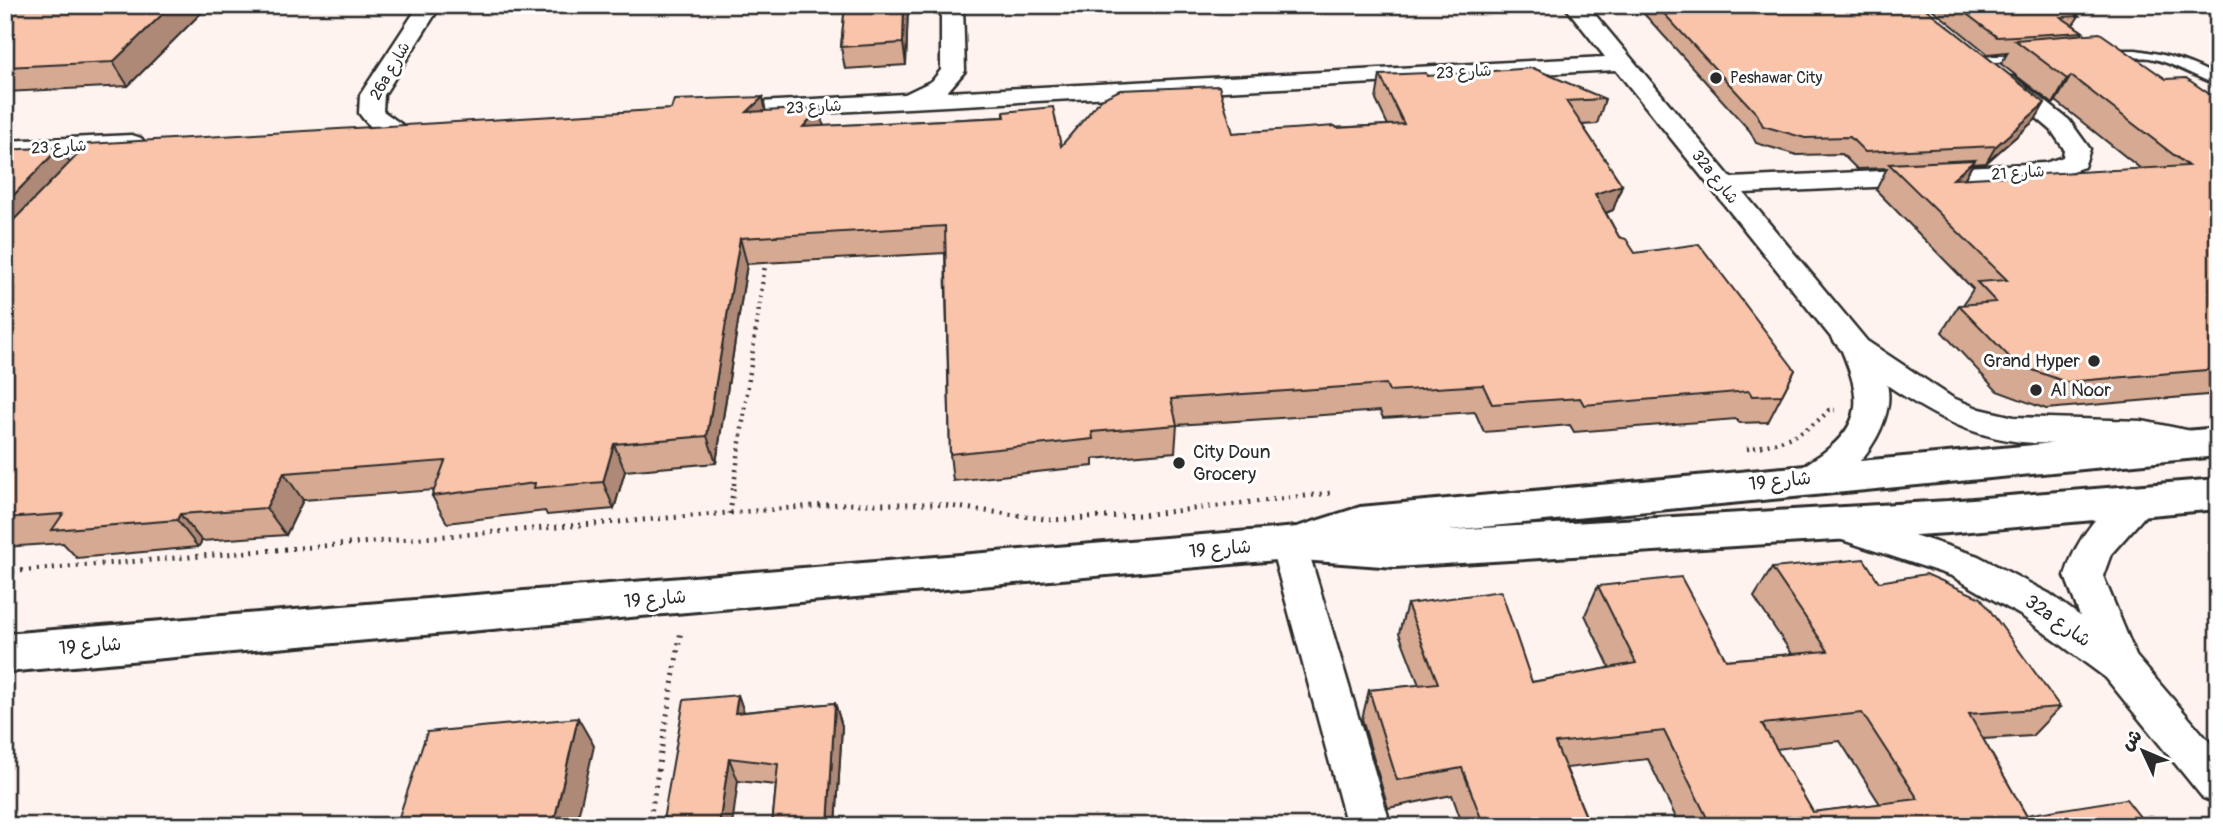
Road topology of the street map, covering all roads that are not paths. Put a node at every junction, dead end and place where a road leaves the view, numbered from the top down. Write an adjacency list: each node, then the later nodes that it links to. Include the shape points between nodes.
1 (430, 5): 12 (street, 26a شارع, via 372,95 376,120)
2 (951, 5): 9 (street, via 953,71 940,86)
3 (1575, 5): 7 (street, 32a شارع)
4 (1968, 52): 6 (lane); 18 (street, شارع 21, via 2069,134 2077,149 2075,161 2048,171)
5 (2088, 54): 8 (lane, via 2155,55 2188,65)
6 (2033, 57)
7 (1622, 63): 9 (street, شارع 23, via 1016,107); 18 (street, 32a شارع)
8 (2218, 82)
9 (905, 102): 10 (street, شارع 23, via 882,115)
10 (692, 113)
11 (422, 128): 12 (street)
12 (395, 129): 13 (street)
13 (355, 131)
14 (154, 142): 15 (street, شارع 23)
15 (114, 144): 16 (street, شارع 23); 17 (lane)
16 (5, 149)
17 (96, 164)
18 (1723, 186): 19 (street, 32a شارع)
19 (1856, 348): 20 (street, 32a شارع, via 1941,407 1972,419 2014,429 2142,433); 21 (street, 32a شارع, via 1873,393 1861,436 1849,454)
20 (2206, 443): 21 (street, شارع 19)
21 (1811, 478): 25 (street, شارع 19, via 1360,523)
22 (2218, 494): 23 (street, شارع 19)
23 (2140, 500): 24 (street, شارع 19); 27 (street, 32a شارع, via 2099,542 2085,565 2084,576)
24 (1835, 523): 25 (street, شارع 19, via 1395,550); 27 (street, 32a شارع, via 1927,551 2004,586)
25 (1297, 543): 26 (street, شارع 19); 29 (street)
26 (5, 653)
27 (2120, 666): 28 (street, 32a شارع)
28 (2218, 784)
29 (1369, 826)

